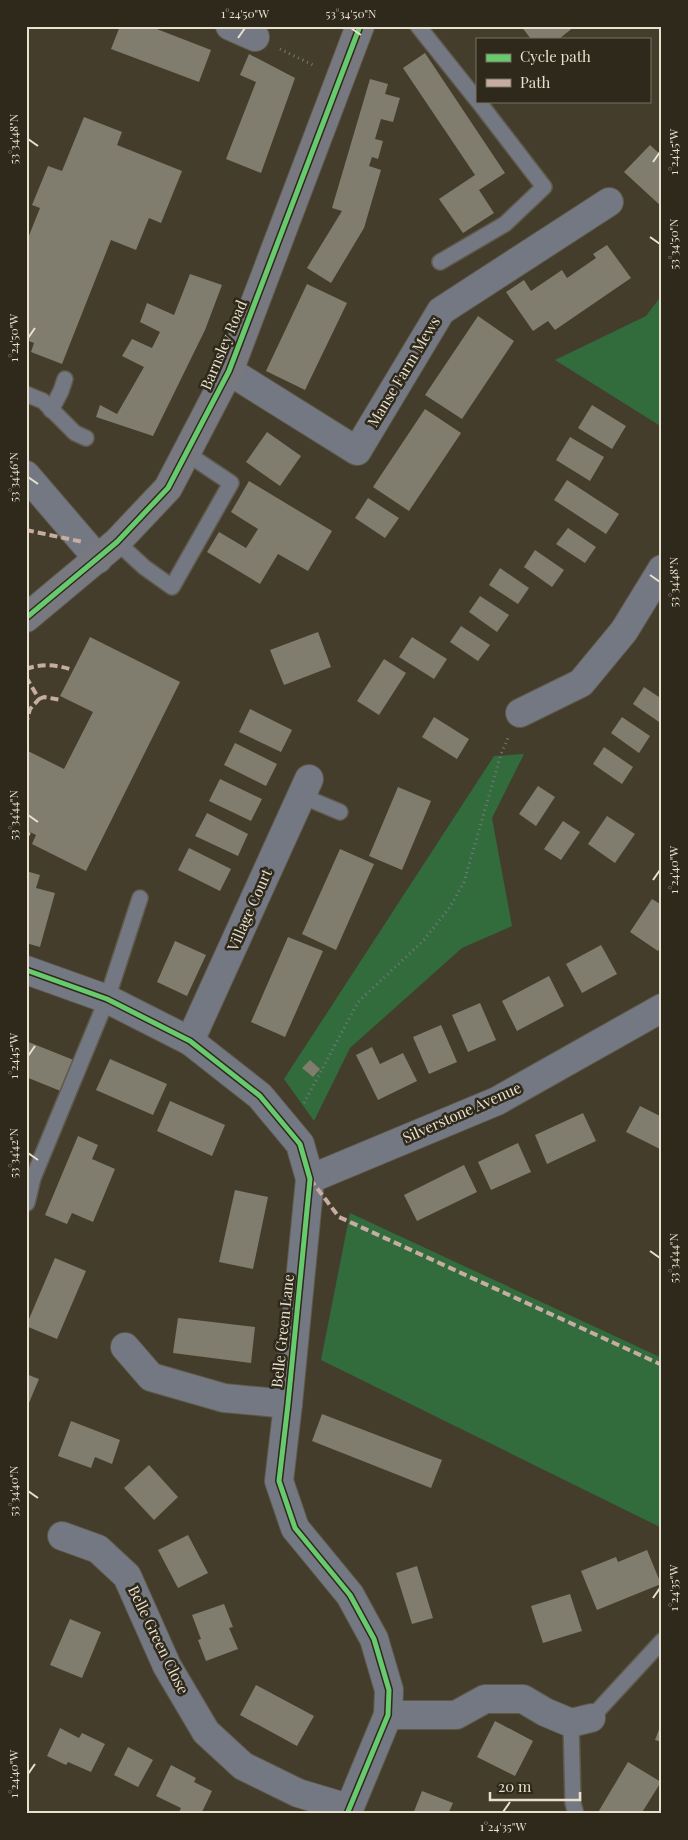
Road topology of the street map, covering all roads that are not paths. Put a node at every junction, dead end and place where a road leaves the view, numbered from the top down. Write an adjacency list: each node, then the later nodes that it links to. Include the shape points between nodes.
1 (360, 26): 7 (street, Barnsley Road)
2 (418, 26): 3 (lane)
3 (476, 100)
4 (478, 102): 6 (lane, via 544,187 504,224)
5 (609, 202): 7 (street, Manse Farm Mews, via 441,311 354,458)
6 (440, 262)
7 (229, 371): 12 (street, Barnsley Road)
8 (65, 379): 10 (lane)
9 (26, 394): 10 (lane, via 43,401)
10 (51, 410): 11 (lane, via 75,433)
11 (86, 438)
12 (186, 453): 14 (street, Barnsley Road, via 168,488); 14 (lane, via 231,483 172,587 144,567)
13 (26, 475): 14 (street)
14 (107, 550): 16 (street, Barnsley Road)
15 (662, 569): 17 (street, via 624,631 581,683)
16 (26, 618)
17 (520, 713)
18 (305, 788): 19 (lane); 24 (street, Village Court)
19 (340, 812)
20 (140, 898): 22 (lane)
21 (26, 970): 22 (street, Belle Green Lane)
22 (107, 999): 24 (street, Belle Green Lane); 26 (lane, via 33,1178)
23 (662, 1008): 25 (street, Silverstone Avenue, via 497,1101)
24 (190, 1041): 25 (street, Belle Green Lane, via 260,1096 300,1144)
25 (310, 1179): 28 (street, Belle Green Lane)
26 (27, 1203)
27 (125, 1347): 28 (street, via 151,1377 224,1398)
28 (288, 1404): 31 (street, Belle Green Lane, via 279,1481 295,1528 350,1595 374,1639 389,1690)
29 (62, 1536): 33 (street, Belle Green Close, via 98,1549 127,1576 167,1666 206,1732 243,1766 298,1793)
30 (662, 1641): 32 (lane)
31 (388, 1715): 32 (street, via 456,1715 485,1699 523,1699 545,1712); 33 (street, Belle Green Lane)
32 (581, 1721): 34 (lane, via 573,1802)
33 (348, 1811)
34 (576, 1814)

